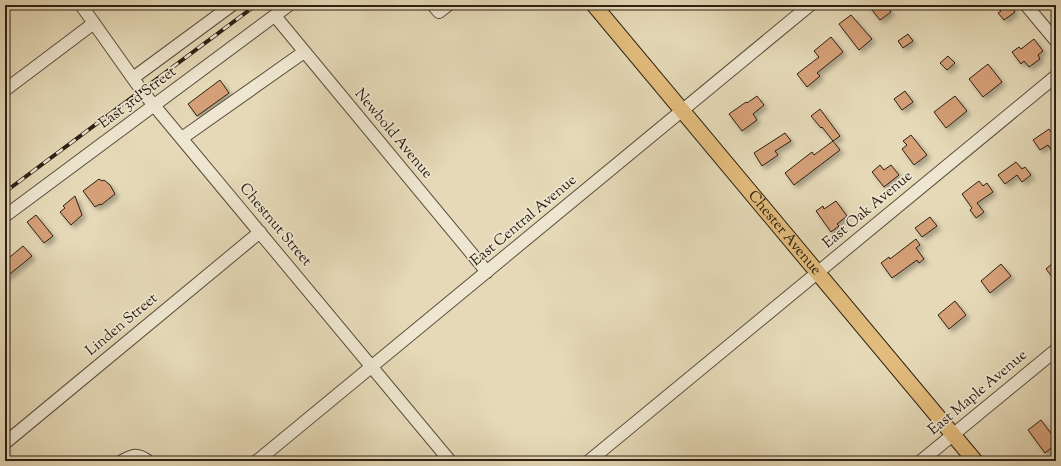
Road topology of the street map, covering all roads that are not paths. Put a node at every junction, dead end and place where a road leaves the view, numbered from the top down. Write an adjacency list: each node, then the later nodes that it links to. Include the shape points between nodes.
1 (81, 5): 10 (street, Chestnut Street)
2 (232, 5): 14 (street)
3 (289, 5): 9 (street, East 3rd Street)
4 (433, 5): 5 (street, via 439,12)
5 (448, 5)
6 (594, 5): 17 (main road, Chester Avenue)
7 (810, 5): 17 (street, East Central Avenue)
8 (1026, 5): 11 (street)
9 (275, 16): 12 (street, Newbold Avenue); 16 (street, East 3rd Street)
10 (94, 23): 14 (street, Chestnut Street); 15 (street)
11 (1056, 41)
12 (304, 52): 18 (street); 21 (street, Newbold Avenue)
13 (1056, 76): 22 (street, East Oak Avenue)
14 (132, 78): 16 (street, Chestnut Street)
15 (5, 90)
16 (154, 105): 18 (street, Chestnut Street); 19 (street, East 3rd Street)
17 (682, 111): 21 (street, East Central Avenue); 22 (main road, Chester Avenue)
18 (182, 138): 20 (street, Chestnut Street)
19 (5, 216)
20 (260, 232): 24 (street, Chestnut Street); 26 (street, Linden Street)
21 (487, 272): 24 (street, East Central Avenue)
22 (818, 272): 25 (main road, Chester Avenue); 31 (street, East Oak Avenue)
23 (1056, 350): 25 (street, East Maple Avenue)
24 (372, 367): 29 (street, East Central Avenue); 30 (street, Chestnut Street)
25 (953, 435): 32 (street, East Maple Avenue); 33 (main road, Chester Avenue)
26 (5, 443)
27 (122, 461): 28 (street, via 132,456 141,456)
28 (148, 461)
29 (257, 461)
30 (450, 461)
31 (589, 461)
32 (921, 461)
33 (975, 461)

